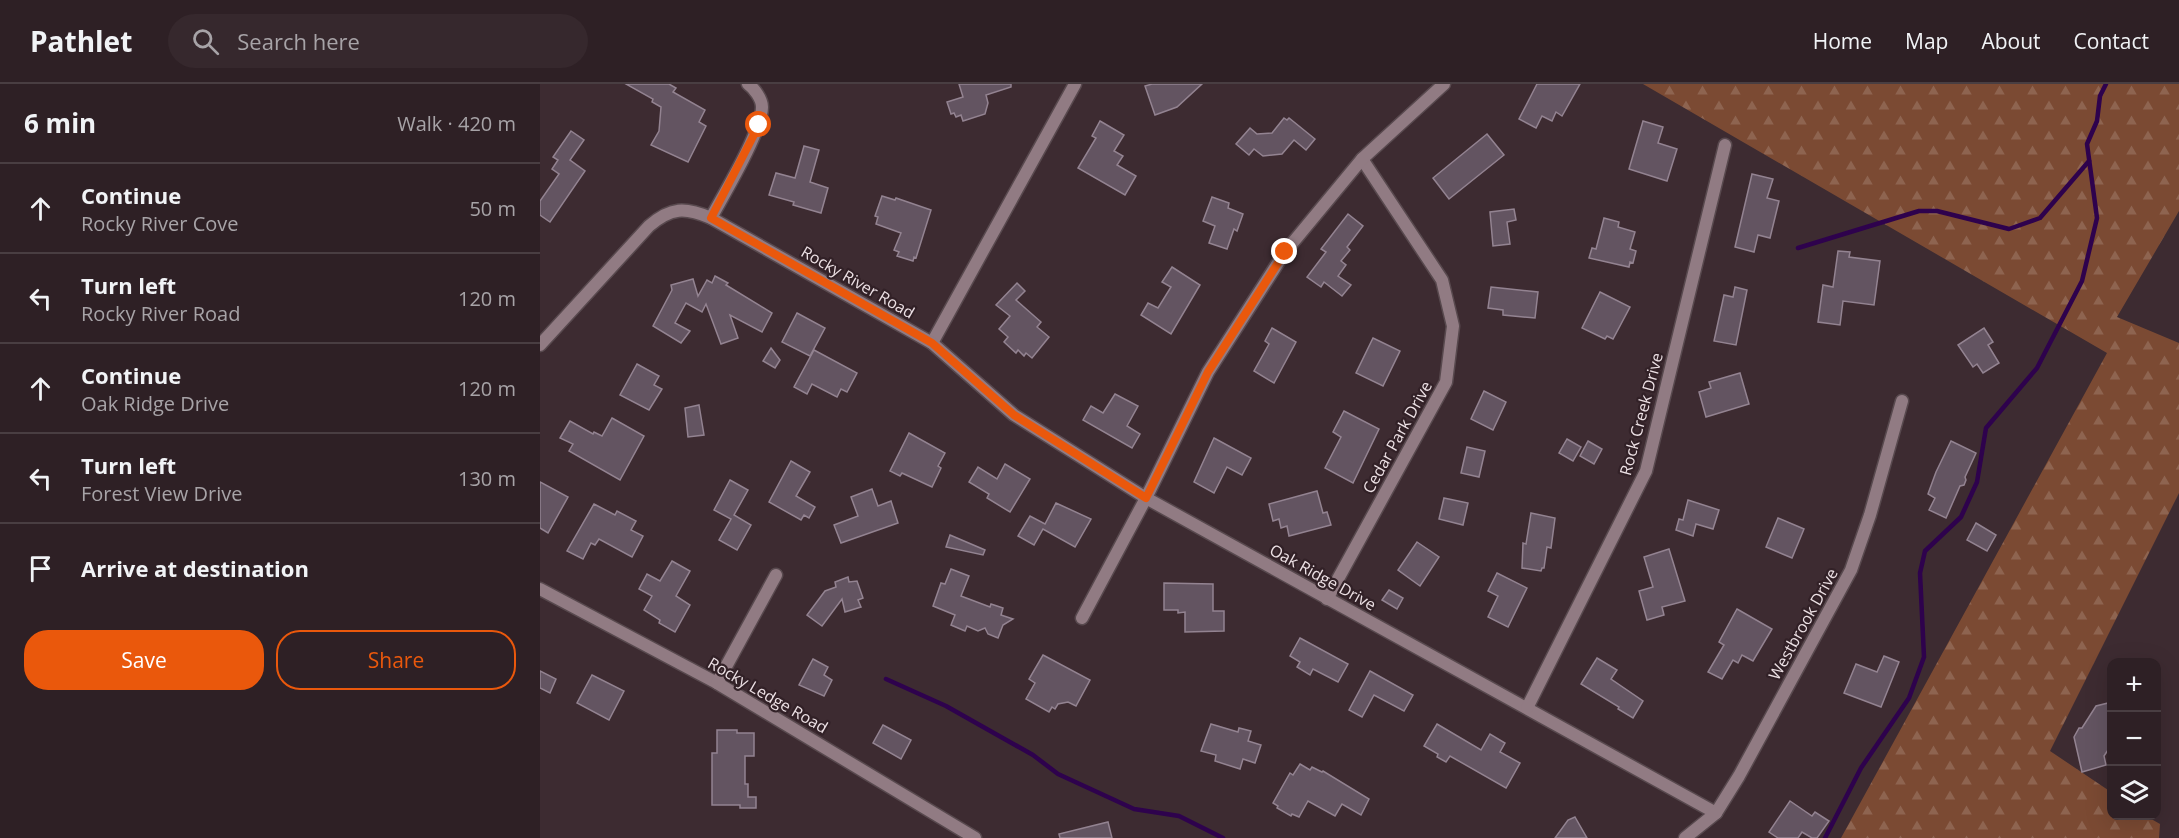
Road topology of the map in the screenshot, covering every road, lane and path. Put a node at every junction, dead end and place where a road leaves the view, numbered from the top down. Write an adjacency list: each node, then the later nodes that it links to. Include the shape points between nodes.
1 (748, 84): 6 (street, via 762,105 759,125)
2 (1075, 84): 7 (street)
3 (1444, 84): 5 (street)
4 (1725, 145): 16 (street, Rock Creek Drive, via 1646,471)
5 (1362, 159): 10 (street, via 1285,252 1214,362); 13 (street, Cedar Park Drive, via 1442,280 1453,326 1446,382)
6 (711, 218): 7 (street, Rocky River Road); 8 (street, Rocky River Road, via 693,210 676,210 661,216)
7 (932, 343): 10 (street, Oak Ridge Drive, via 1014,415)
8 (540, 345)
9 (1902, 401): 17 (street, Westbrook Drive, via 1851,570)
10 (1146, 498): 13 (street, Oak Ridge Drive); 14 (street)
11 (776, 575): 15 (street)
12 (540, 589): 15 (street, Rocky Ledge Road)
13 (1327, 599): 16 (street, Oak Ridge Drive)
14 (1082, 618)
15 (717, 683): 18 (street, Rocky Ledge Road)
16 (1527, 708): 17 (street, Oak Ridge Drive)
17 (1716, 813): 19 (street, Westbrook Drive)
18 (975, 838)
19 (1685, 838)

